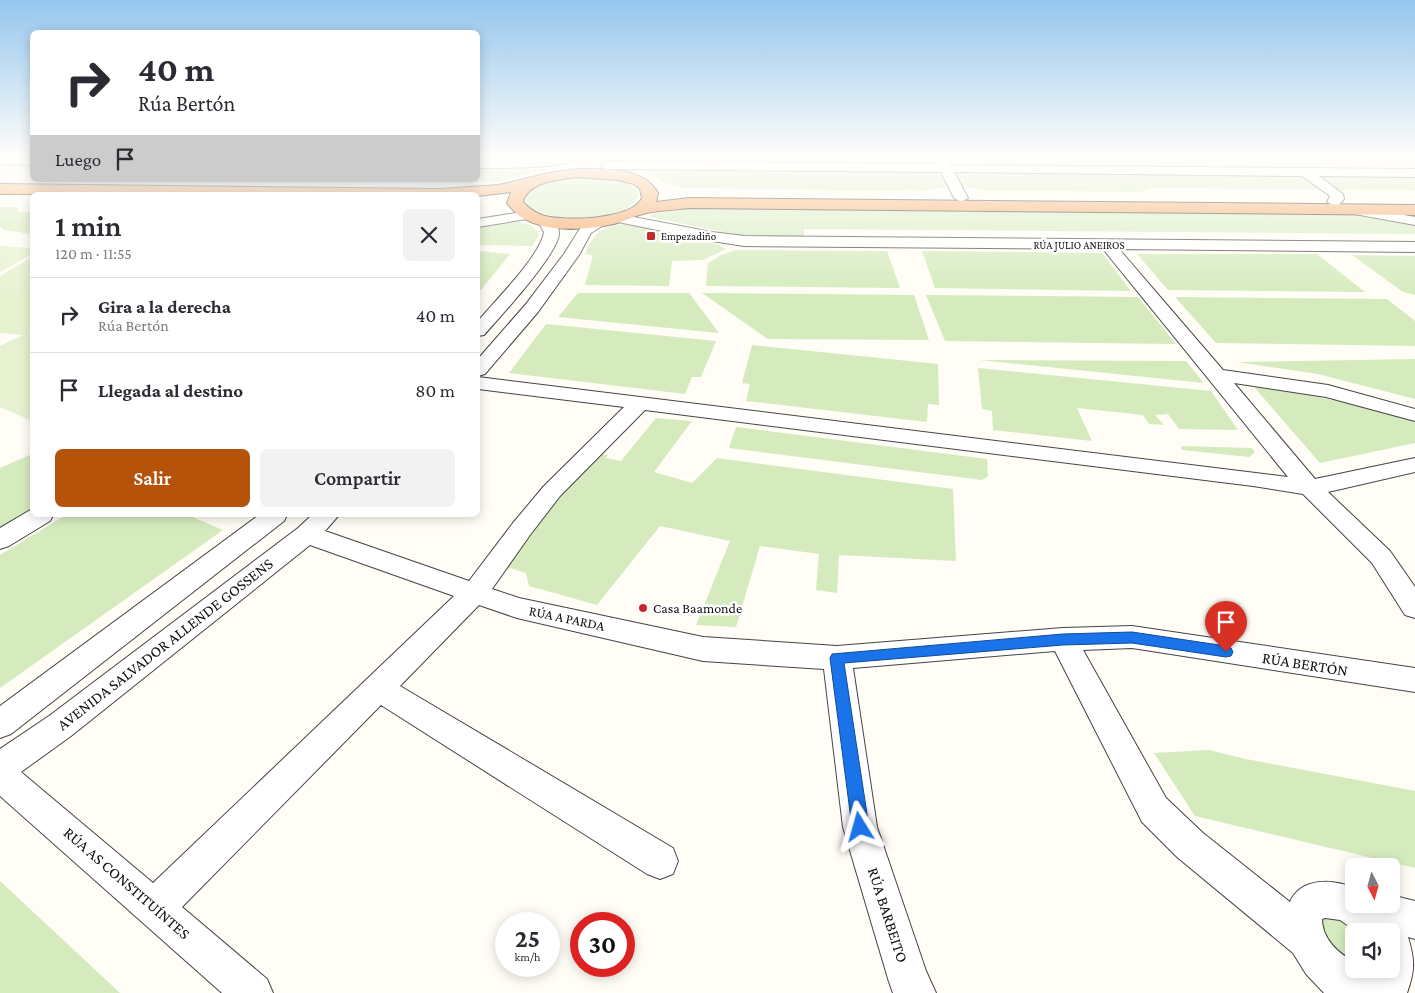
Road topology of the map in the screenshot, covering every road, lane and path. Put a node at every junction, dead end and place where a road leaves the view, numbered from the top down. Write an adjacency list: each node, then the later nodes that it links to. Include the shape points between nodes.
1 (515, 203): 6 (highway)
2 (646, 203): 3 (highway)
3 (641, 209): 4 (highway, via 699,204); 8 (highway)
4 (1354, 210): 5 (highway); 9 (street)
5 (1415, 210)
6 (528, 216): 7 (highway); 10 (street)
7 (544, 220): 8 (highway, via 572,223); 13 (street, via 551,228 548,243)
8 (610, 220): 11 (street, RÚA JULIO ANEIROS, via 646,222 744,241); 14 (street, via 586,230 532,308)
9 (1415, 221)
10 (480, 223)
11 (1108, 245): 12 (street, RÚA JULIO ANEIROS); 15 (street)
12 (1415, 247)
13 (480, 329)
14 (480, 368)
15 (1216, 375): 18 (street, via 1328,391); 20 (street)
16 (480, 383): 17 (street)
17 (641, 402): 20 (street); 25 (street, via 552,490 507,545)
18 (1415, 415)
19 (1415, 465): 20 (street)
20 (1310, 488): 26 (street, via 1381,558)
21 (39, 517): 24 (street)
22 (272, 517): 31 (street)
23 (317, 524): 25 (street, RÚA A PARDA); 32 (street, AVENIDA SALVADOR ALLENDE GOSSENS, via 60,726)
24 (0, 540)
25 (474, 594): 28 (street, RÚA A PARDA, via 517,608 703,649); 30 (street)
26 (1415, 608)
27 (1063, 639): 28 (street, RÚA BERTÓN); 29 (street, RÚA BERTÓN, via 1132,637); 39 (street, via 1154,810 1190,845)
28 (837, 658): 42 (street, RÚA BARBEITO, via 860,827 909,982)
29 (1415, 680)
30 (378, 688): 34 (street); 36 (street)
31 (0, 724)
32 (0, 768)
33 (0, 775): 36 (street, RÚA AS CONSTITUÍNTES)
34 (660, 861)
35 (1344, 903): 37 (street); 38 (street); 39 (street, via 1316,900 1307,906 1302,924)
36 (156, 907): 41 (street, RÚA AS CONSTITUÍNTES)
37 (1415, 920)
38 (1375, 923)
39 (1316, 952): 40 (street, via 1341,977 1358,985 1375,988 1390,983); 43 (street)
40 (1394, 978)
41 (253, 993)
42 (916, 993)
43 (1353, 993)

